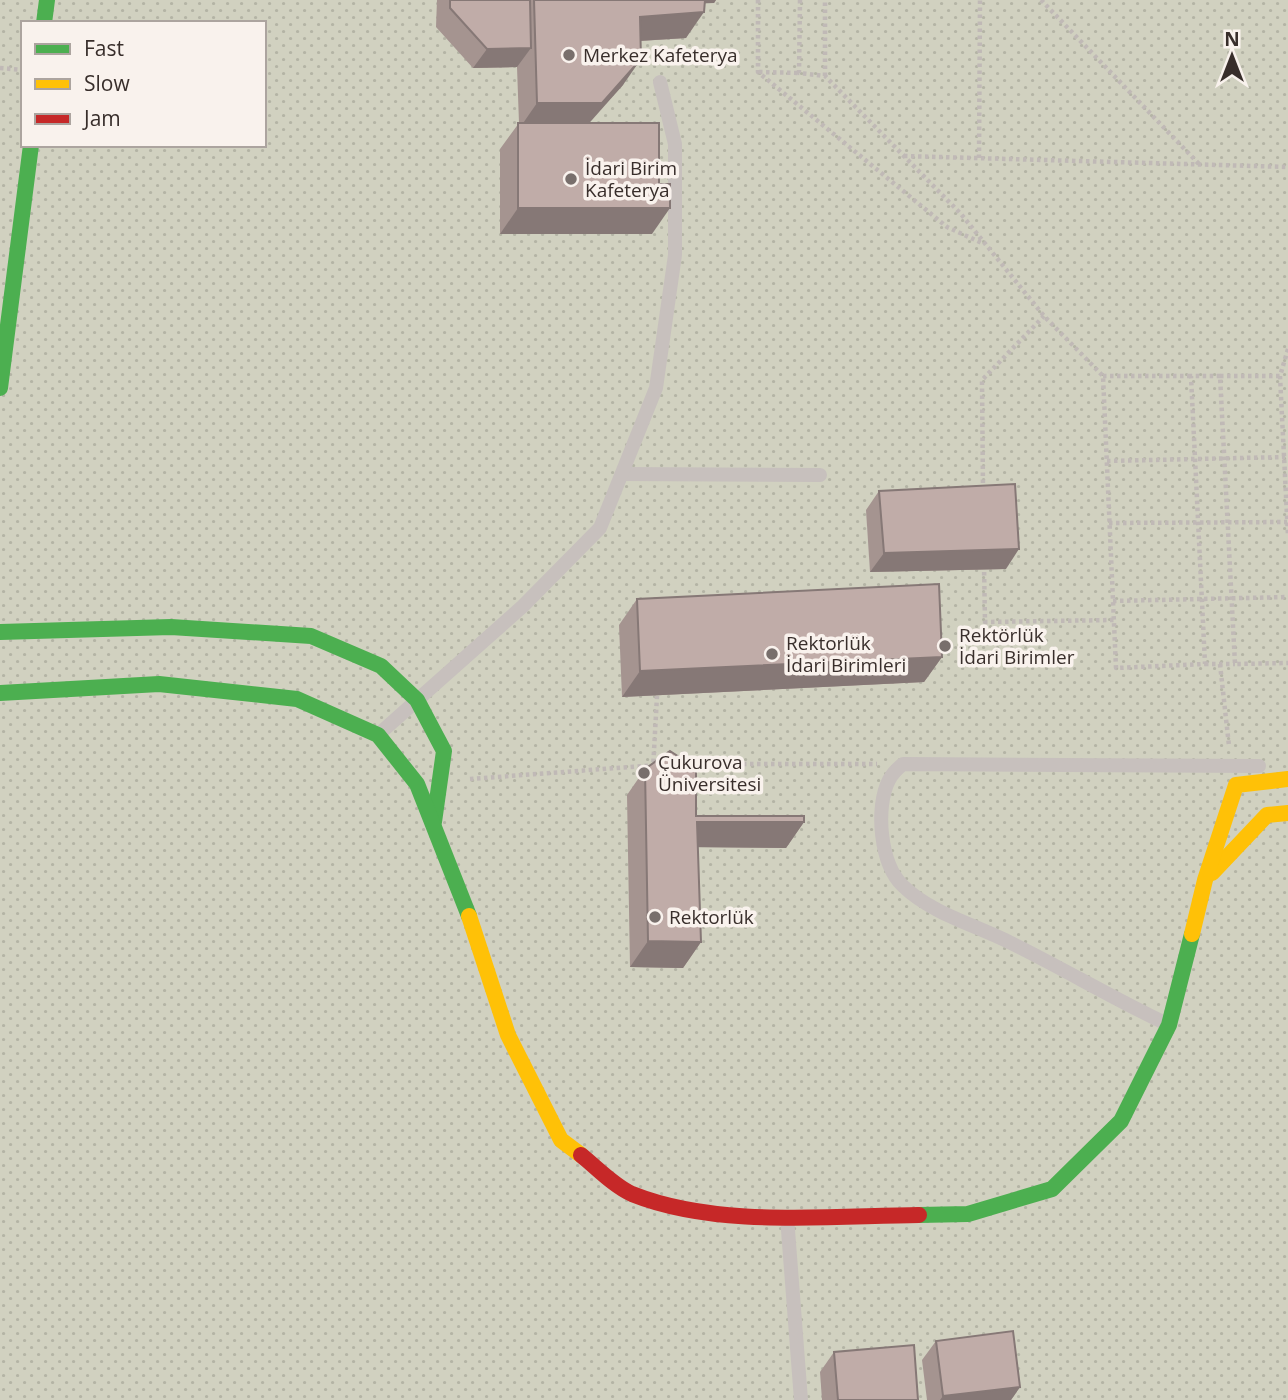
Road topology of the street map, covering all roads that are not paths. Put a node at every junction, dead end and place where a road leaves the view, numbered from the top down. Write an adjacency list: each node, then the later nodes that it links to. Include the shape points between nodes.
1 (47, 0): 2 (street)
2 (44, 21)
3 (660, 82): 6 (lane, via 675,144 675,255 656,388)
4 (31, 147): 5 (street)
5 (0, 388)
6 (622, 474): 7 (lane); 10 (lane, via 600,528 523,606)
7 (820, 475)
8 (0, 632): 10 (street, via 171,627 312,636 380,666)
9 (0, 693): 11 (street, via 159,684 297,699)
10 (417, 700): 11 (lane); 15 (street, via 444,751)
11 (378, 735): 15 (street, via 417,784)
12 (1288, 766): 17 (lane, via 903,764 889,780 881,832 888,864 902,886 939,910)
13 (1288, 779): 16 (street, via 1236,785)
14 (1288, 813): 16 (street, via 1267,815)
15 (434, 824): 18 (street, via 458,881 508,1035 561,1140 630,1193 702,1212)
16 (1205, 880): 17 (street)
17 (1169, 1025): 18 (street, via 1121,1121 1052,1189 968,1214)
18 (787, 1216): 19 (lane)
19 (801, 1400)

